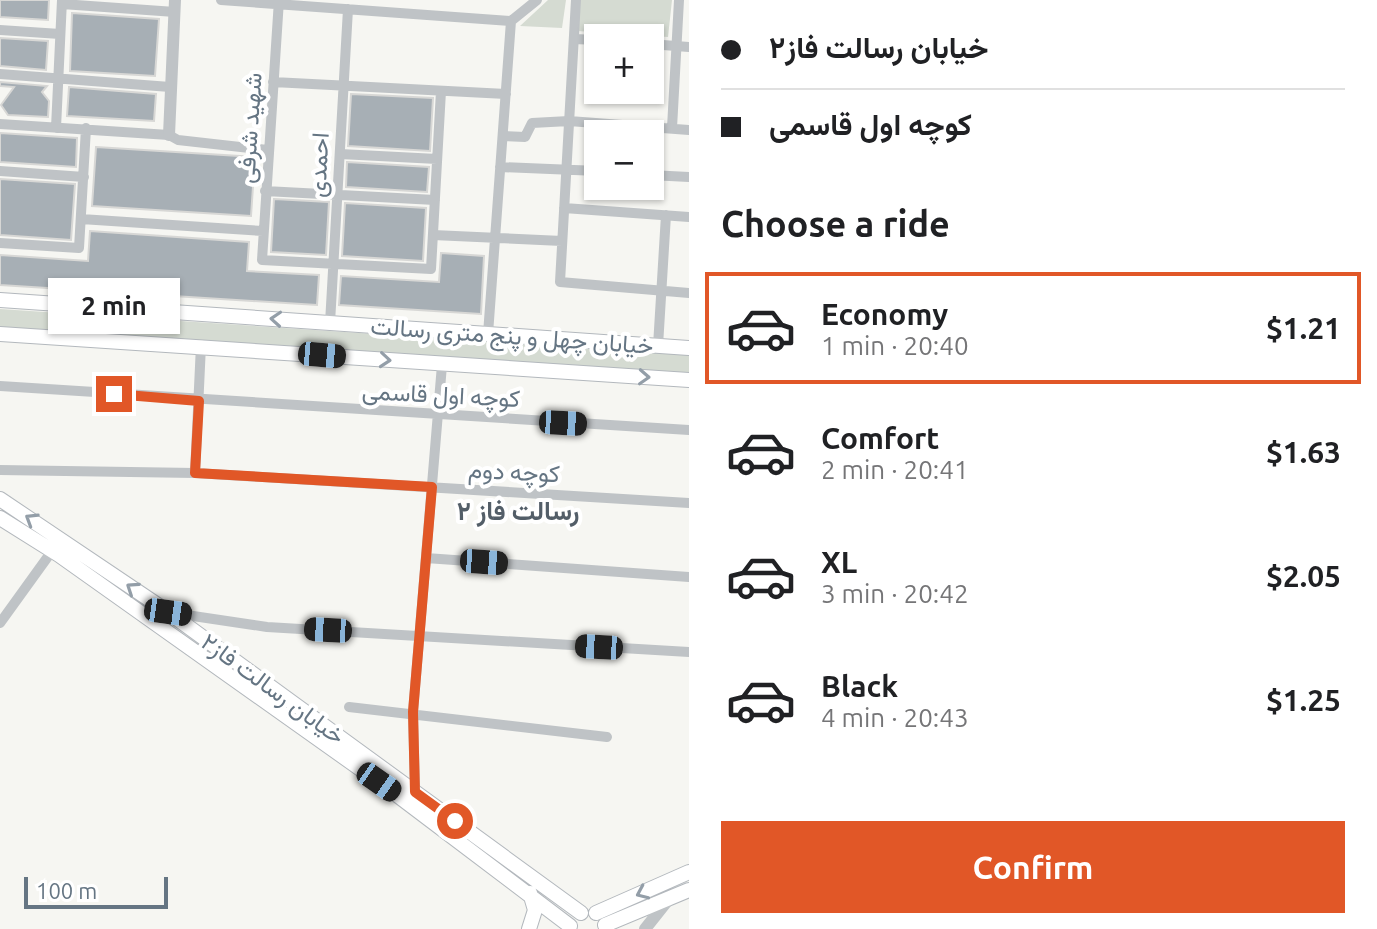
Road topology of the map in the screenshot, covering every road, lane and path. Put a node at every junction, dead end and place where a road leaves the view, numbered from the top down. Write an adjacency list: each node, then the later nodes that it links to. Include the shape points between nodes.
1 (221, 0): 7 (street)
2 (407, 0): 10 (street)
3 (537, 0): 11 (street)
4 (576, 0): 14 (street)
5 (679, 0): 17 (street)
6 (62, 2): 8 (street); 13 (street)
7 (278, 2): 9 (street); 21 (street, شهید شرفی)
8 (175, 6): 23 (street)
9 (348, 9): 10 (street); 22 (street, احمدی)
10 (406, 13): 11 (street)
11 (511, 21): 25 (street)
12 (0, 30): 13 (street)
13 (60, 34): 20 (street)
14 (574, 39): 15 (street); 26 (street)
15 (584, 39)
16 (664, 45): 17 (street)
17 (675, 46): 18 (street); 30 (street)
18 (689, 47)
19 (0, 74): 20 (street)
20 (58, 78): 23 (street); 28 (street)
21 (273, 82): 22 (street); 34 (street, شهید شرفی)
22 (342, 86): 24 (street); 35 (street, احمدی)
23 (170, 87): 32 (street)
24 (441, 91): 25 (street); 36 (street)
25 (506, 94): 33 (street)
26 (569, 121): 30 (street); 33 (street, via 532,123 525,137); 38 (street)
27 (0, 124): 28 (street)
28 (56, 128): 29 (street)
29 (86, 128): 32 (street); 42 (street)
30 (672, 128): 31 (street)
31 (689, 130)
32 (169, 135): 34 (street)
33 (503, 136): 37 (street)
34 (268, 150): 44 (street, شهید شرفی)
35 (340, 154): 36 (street); 45 (street, احمدی)
36 (437, 159): 46 (street)
37 (500, 167): 38 (street); 53 (street)
38 (566, 169): 39 (street); 47 (street)
39 (584, 170)
40 (0, 171): 42 (street)
41 (664, 176): 43 (street)
42 (84, 177): 50 (street)
43 (689, 177)
44 (265, 191): 45 (street); 51 (street, شهید شرفی)
45 (337, 192): 46 (street); 56 (street, احمدی)
46 (435, 200): 52 (street)
47 (564, 208): 48 (street); 54 (street)
48 (666, 215): 49 (street); 57 (street)
49 (689, 217)
50 (81, 219): 51 (street); 55 (street, via 79,248)
51 (263, 231): 56 (street, شهید شرفی, via 262,260)
52 (433, 235): 53 (street); 56 (street, via 431,269)
53 (495, 240): 54 (street); 62 (street)
54 (562, 241): 57 (street, via 560,282)
55 (0, 243)
56 (333, 264): 60 (street, احمدی)
57 (660, 290): 58 (street); 64 (street)
58 (689, 293)
59 (0, 300): 60 (main road, خیابان چهل و پنج متری رسالت, one-way to 59)
60 (330, 323): 62 (main road, خیابان چهل و پنج متری رسالت)
61 (0, 334): 63 (main road, خیابان چهل و پنج متری رسالت)
62 (488, 334): 64 (main road, خیابان چهل و پنج متری رسالت)
63 (201, 345): 66 (main road, خیابان چهل و پنج متری رسالت, one-way to 66); 69 (street)
64 (658, 346): 65 (main road, خیابان چهل و پنج متری رسالت)
65 (689, 348)
66 (442, 365): 67 (main road, خیابان چهل و پنج متری رسالت, one-way to 67); 70 (street)
67 (689, 380)
68 (0, 386): 69 (street, کوچه اول قاسمی)
69 (199, 401): 70 (street, کوچه اول قاسمی); 73 (street)
70 (438, 415): 71 (street, کوچه اول قاسمی); 74 (street)
71 (689, 430)
72 (0, 470): 73 (street, کوچه دوم)
73 (195, 473): 74 (street, کوچه دوم)
74 (432, 487): 76 (street, کوچه دوم); 80 (street)
75 (0, 499): 78 (main road, خیابان رسالت فاز۲, one-way to 75)
76 (689, 503)
77 (0, 518): 79 (main road, خیابان رسالت فاز۲)
78 (61, 538): 79 (main road); 82 (main road, خیابان رسالت فاز۲, one-way to 78)
79 (52, 551): 83 (street); 87 (main road, خیابان رسالت فاز۲)
80 (426, 558): 81 (street); 84 (street)
81 (689, 577)
82 (168, 612): 84 (street, via 267,627); 86 (main road, خیابان رسالت فاز۲)
83 (0, 623)
84 (419, 636): 85 (street); 89 (street)
85 (689, 652)
86 (232, 659): 87 (street); 91 (main road, خیابان رسالت فاز۲)
87 (222, 672): 94 (main road, خیابان رسالت فاز۲)
88 (349, 707): 89 (street)
89 (413, 712): 90 (street); 91 (street)
90 (607, 737)
91 (415, 792): 96 (main road, خیابان رسالت فاز۲)
92 (689, 872): 96 (main road, one-way to 96)
93 (689, 890): 95 (main road)
94 (530, 893): 97 (main road, خیابان رسالت فاز۲); 98 (main road, via 535,910)
95 (670, 898): 96 (main road); 99 (street)
96 (599, 922): 97 (main road)
97 (570, 927)
98 (529, 929)
99 (645, 929)

